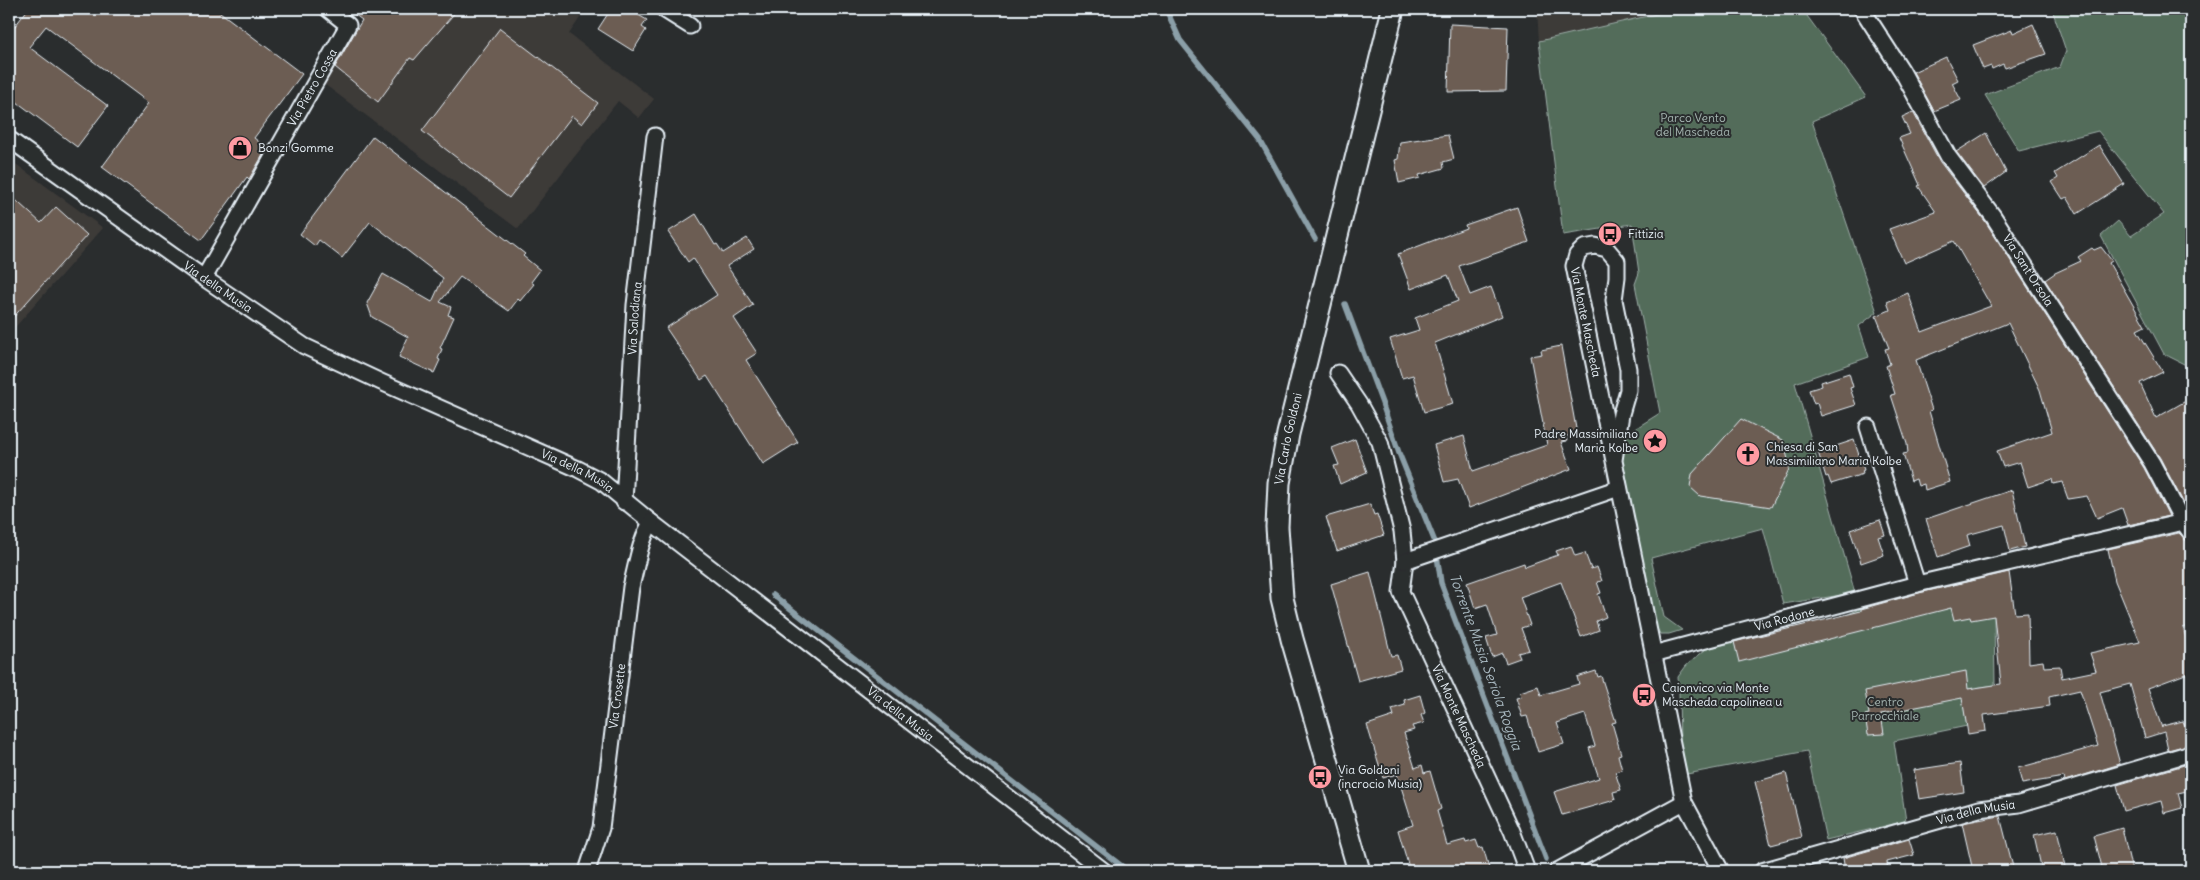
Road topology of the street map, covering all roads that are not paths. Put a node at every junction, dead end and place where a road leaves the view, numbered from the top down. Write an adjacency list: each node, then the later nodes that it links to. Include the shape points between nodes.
1 (328, 9): 8 (street, Via Pietro Cossa, via 348,24)
2 (663, 9): 5 (street)
3 (1393, 9): 23 (street, Via Carlo Goldoni, via 1288,434 1279,483 1277,527 1282,598)
4 (1862, 9): 15 (street, Via Sant'Orsola, via 1902,71 1948,156 1998,224 2152,463)
5 (690, 26)
6 (655, 136): 13 (street, Via Salodiana, via 635,305)
7 (9, 139): 8 (street, Via della Musia)
8 (204, 278): 13 (street, Via della Musia, via 304,346 578,469 601,481)
9 (1338, 373): 16 (street, Via Monte Mascheda, via 1380,442 1402,531)
10 (1868, 426): 17 (street)
11 (1614, 460): 11 (street, Via Monte Mascheda, via 1628,390 1628,369 1614,300 1617,262 1607,249 1595,246 1584,248 1576,255 1574,266); 12 (street, Via Monte Mascheda)
12 (1619, 488): 16 (street); 18 (street, Via Monte Mascheda)
13 (624, 502): 14 (street, Via della Musia)
14 (651, 522): 21 (street, Via Crosette, via 639,549 630,587 601,828); 22 (street, Via della Musia)
15 (2187, 527): 17 (street, Via Rodone)
16 (1405, 561): 24 (street, Via Monte Mascheda, via 1401,592)
17 (1917, 584): 18 (street, Via Rodone)
18 (1653, 654): 20 (street, Via Monte Mascheda)
19 (2191, 753): 27 (street, Via della Musia, via 2019,804 1979,809)
20 (1684, 802): 25 (street); 26 (street)
21 (587, 871)
22 (1104, 871)
23 (1359, 871)
24 (1528, 871)
25 (1557, 871)
26 (1721, 871)
27 (1762, 871)

